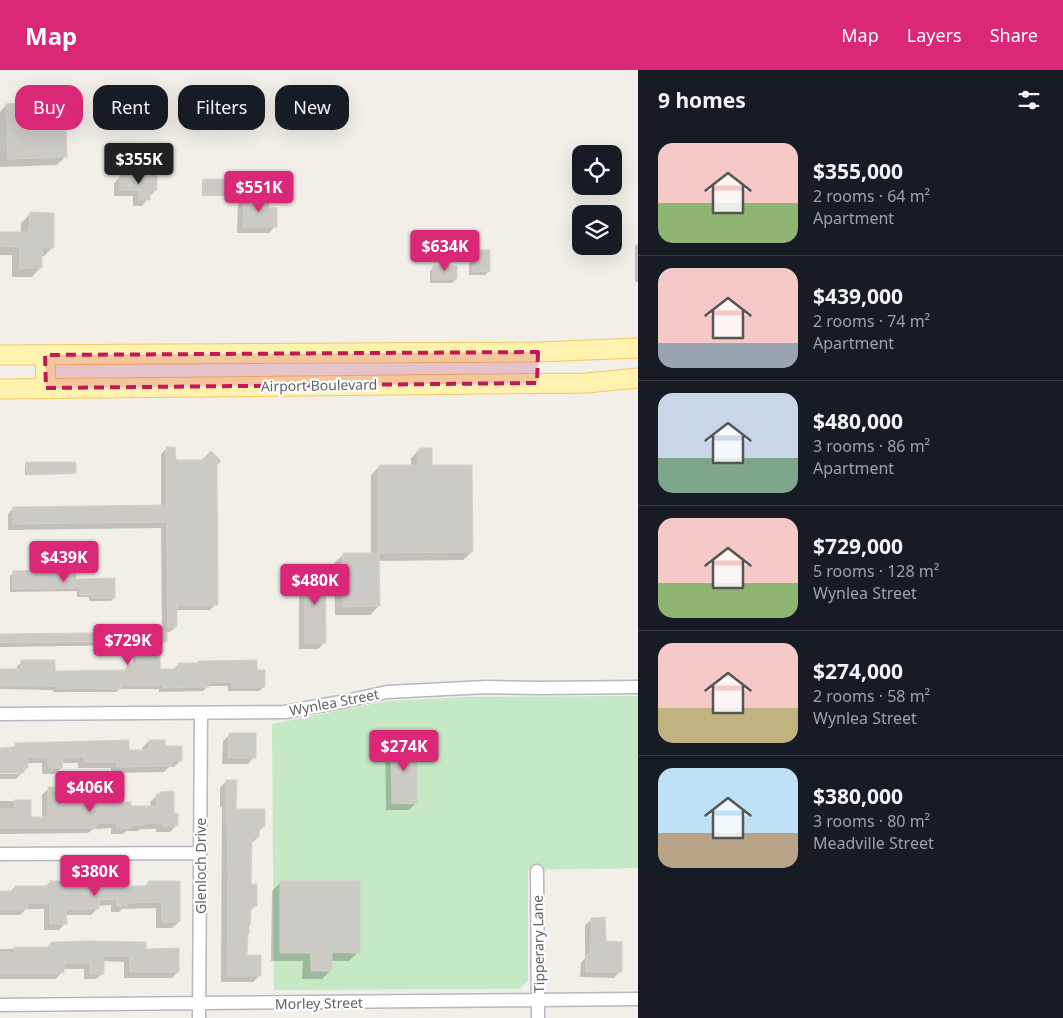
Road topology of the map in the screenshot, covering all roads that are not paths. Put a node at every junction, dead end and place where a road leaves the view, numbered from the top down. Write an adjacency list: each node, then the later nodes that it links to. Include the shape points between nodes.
1 (638, 348): 2 (main road)
2 (538, 352): 3 (main road); 7 (main road)
3 (280, 353): 5 (main road); 8 (main road)
4 (0, 355): 5 (main road)
5 (45, 355): 9 (main road)
6 (638, 378): 7 (main road, Airport Boulevard)
7 (537, 383): 8 (main road, Airport Boulevard)
8 (280, 386): 9 (main road, Airport Boulevard)
9 (46, 388): 10 (main road, Airport Boulevard)
10 (0, 389)
11 (638, 687): 12 (street, Wynlea Street, via 486,687 387,692 285,712)
12 (201, 713): 13 (street, Wynlea Street); 14 (street, Glenloch Drive)
13 (0, 714)
14 (200, 853): 15 (street); 19 (street, Glenloch Drive)
15 (0, 854)
16 (537, 871): 18 (street, Tipperary Lane)
17 (638, 998): 18 (street, Morley Street)
18 (538, 999): 19 (street, Morley Street); 22 (street, Tipperary Lane)
19 (199, 1004): 20 (street, Morley Street); 21 (street, Glenloch Drive)
20 (0, 1005)
21 (199, 1018)
22 (538, 1018)

